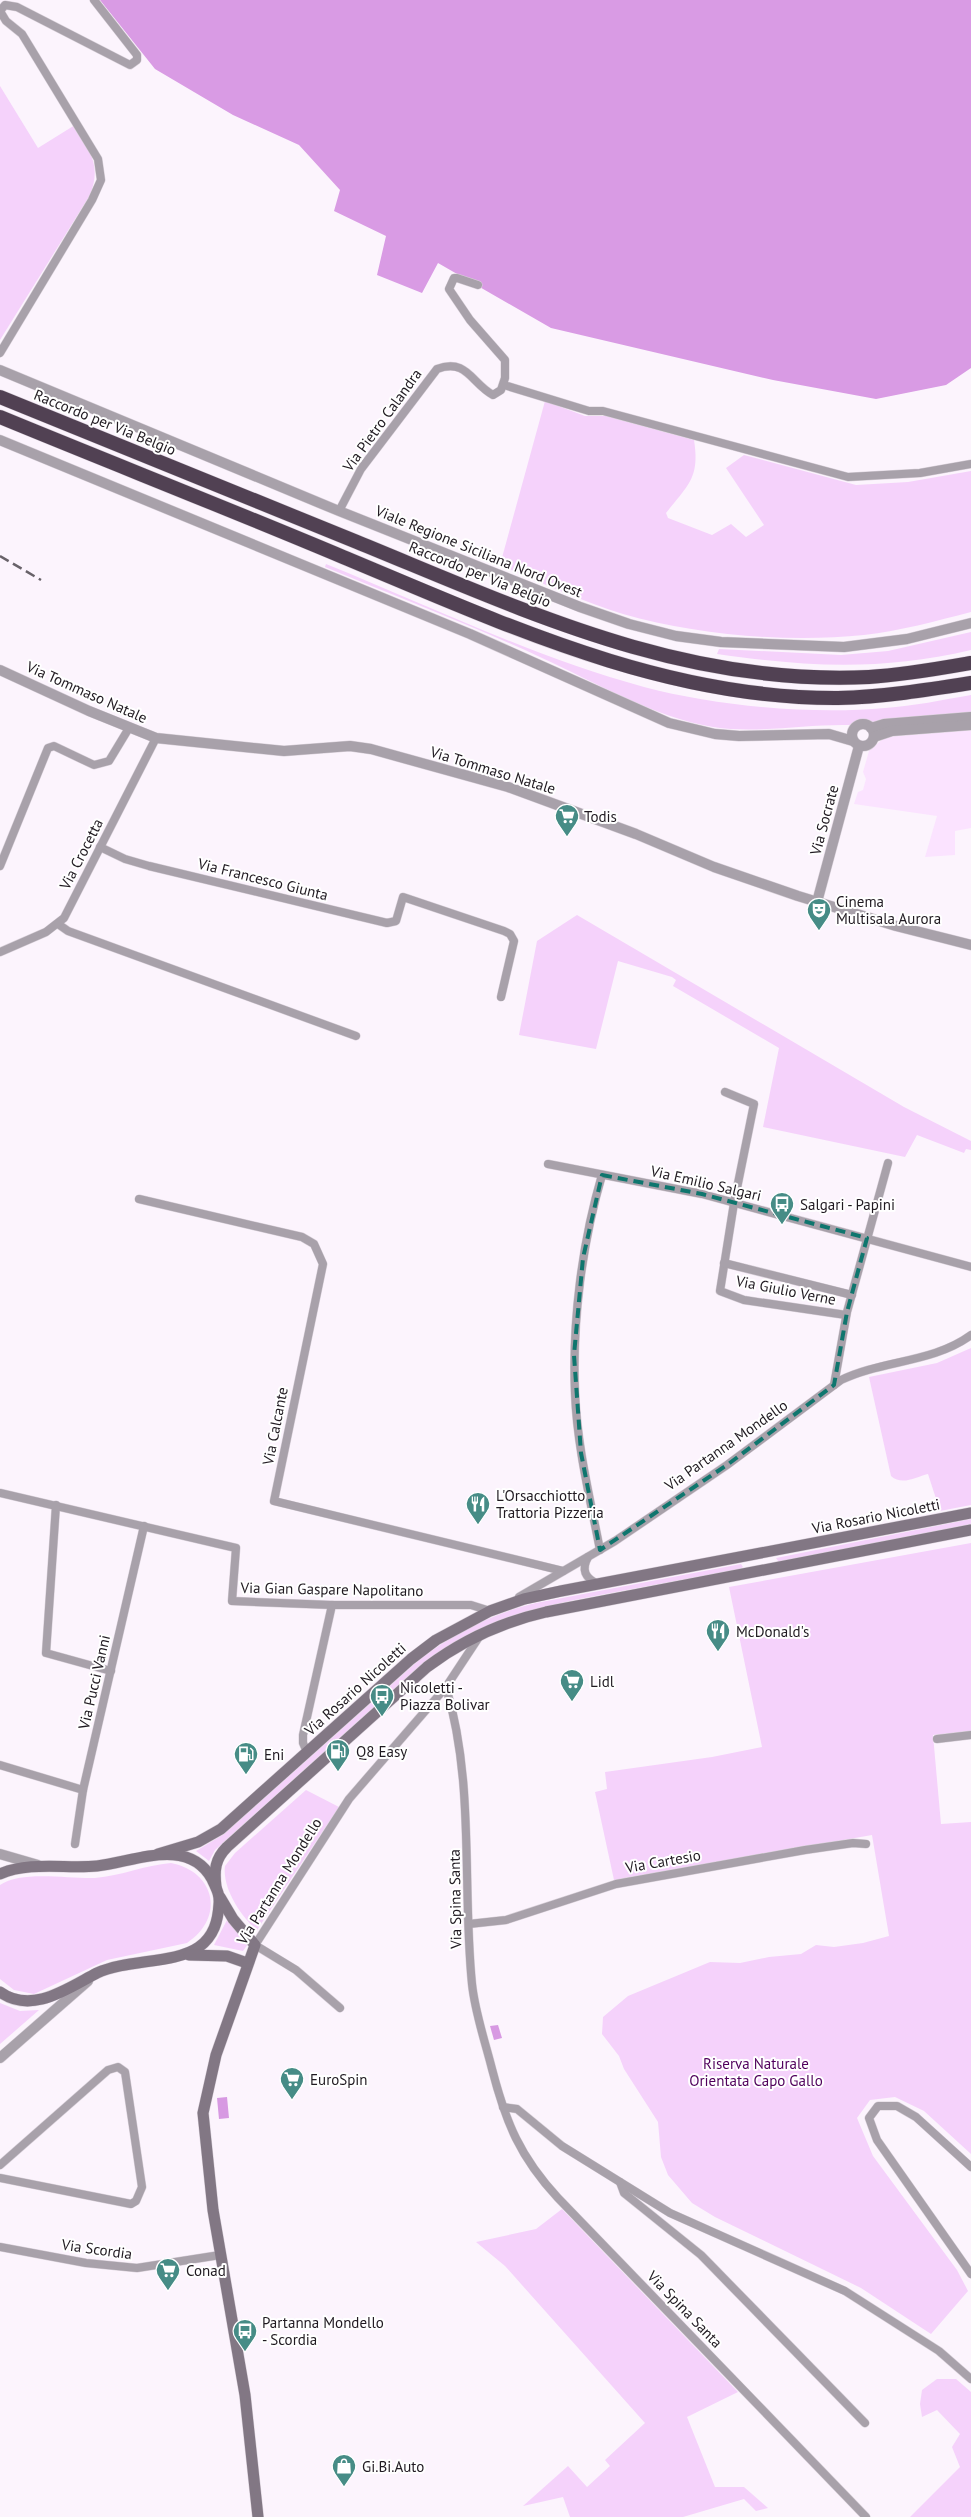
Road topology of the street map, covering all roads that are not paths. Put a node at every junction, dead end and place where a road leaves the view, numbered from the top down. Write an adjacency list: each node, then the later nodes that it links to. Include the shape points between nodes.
1 (94, 0): 3 (street, via 137,55 130,65 17,7 5,5 0,12 22,34 82,130 98,159 101,180)
2 (478, 285): 5 (street, via 454,278 449,289 470,320 505,360)
3 (0, 353)
4 (0, 370): 11 (street, Viale Regione Siciliana Nord Ovest)
5 (504, 385): 10 (street, via 589,411 603,411 710,438 848,477 920,473); 11 (street, Via Pietro Calandra, via 493,395 462,368 448,366 437,369 361,469)
6 (0, 388): 12 (highway, via 196,469)
7 (0, 397): 12 (highway, Raccordo per Via Belgio)
8 (0, 417): 16 (highway, via 462,607 571,650 625,667 687,682 804,696 874,696)
9 (0, 440): 22 (street, via 444,623 669,723 739,736 829,734)
10 (971, 464)
11 (340, 511): 13 (street, Viale Regione Siciliana Nord Ovest, via 580,607 676,636 763,645 844,647 907,639)
12 (290, 514): 14 (highway, Raccordo per Via Belgio, via 576,629 668,658 738,670 829,678 902,674)
13 (971, 623)
14 (971, 663)
15 (0, 671): 19 (street, Via Tommaso Natale)
16 (971, 683)
17 (971, 717): 20 (street, via 884,724)
18 (971, 725): 20 (street)
19 (129, 728): 21 (street, Via Tommaso Natale); 24 (street, via 110,761 94,765 54,746 48,748)
20 (872, 732): 22 (street, via 870,743); 22 (street, via 864,724 857,726 852,734)
21 (156, 738): 23 (street, Via Crocetta); 25 (street, Via Tommaso Natale, via 284,751 350,746 371,749 508,787 636,834 724,871)
22 (856, 743): 25 (street, Via Socrate)
23 (100, 847): 26 (street, Via Crocetta); 29 (street, Via Francesco Giunta, via 150,866 387,924 396,921 403,897 510,934 514,941)
24 (0, 866)
25 (817, 902): 27 (street, Via Tommaso Natale)
26 (58, 924): 28 (street, Via Crocetta); 30 (street, via 68,932)
27 (971, 945)
28 (0, 952)
29 (501, 997)
30 (356, 1036)
31 (725, 1092): 36 (street, via 754,1104)
32 (888, 1163): 37 (street)
33 (548, 1164): 34 (street, Via Emilio Salgari)
34 (602, 1175): 36 (street, Via Emilio Salgari); 50 (street, via 583,1258 574,1355 581,1452)
35 (139, 1199): 54 (street, Via Calcante, via 302,1236 314,1244 323,1264 274,1501)
36 (734, 1202): 37 (street, Via Emilio Salgari); 38 (street)
37 (867, 1238): 39 (street, Via Emilio Salgari); 40 (street)
38 (724, 1262): 40 (street); 41 (street, Via Giulio Verne, via 720,1291 744,1300)
39 (971, 1267)
40 (852, 1295): 41 (street)
41 (846, 1315): 43 (street)
42 (971, 1335): 43 (street, Via Partanna Mondello, via 948,1349 861,1372)
43 (834, 1385): 50 (street, Via Partanna Mondello, via 728,1466)
44 (0, 1493): 45 (street, Via Gian Gaspare Napolitano)
45 (56, 1505): 47 (street, Via Gian Gaspare Napolitano); 61 (street, via 46,1653)
46 (971, 1513): 49 (main road, Via Rosario Nicoletti)
47 (144, 1526): 58 (street, Via Gian Gaspare Napolitano, via 236,1548 232,1601); 61 (street, Via Pucci Vanni)
48 (971, 1530): 53 (main road)
49 (786, 1548): 51 (main road, Via Rosario Nicoletti); 53 (main road, via 776,1552 771,1561 774,1565)
50 (600, 1550): 52 (street, Via Partanna Mondello)
51 (740, 1556): 55 (main road, via 747,1560 749,1567); 56 (main road, Via Rosario Nicoletti)
52 (588, 1557): 54 (street, Via Partanna Mondello); 56 (street, via 583,1567 585,1574)
53 (791, 1565): 55 (main road)
54 (563, 1571): 57 (street, Via Partanna Mondello)
55 (737, 1575): 60 (main road, via 546,1612)
56 (598, 1584): 57 (main road, Via Rosario Nicoletti)
57 (507, 1604): 59 (main road, Via Rosario Nicoletti)
58 (332, 1605): 59 (street, Via Gian Gaspare Napolitano, via 462,1605); 65 (street, via 303,1734)
59 (490, 1611): 65 (main road, Via Rosario Nicoletti, via 456,1627 417,1654)
60 (483, 1632): 62 (street, Via Partanna Mondello); 74 (main road, via 421,1672 227,1847 215,1868)
61 (111, 1671): 67 (street, Via Pucci Vanni)
62 (446, 1687): 75 (street, Via Spina Santa, via 457,1722 459,1741 467,1829); 76 (street, Via Partanna Mondello, via 349,1799)
63 (971, 1735): 64 (street)
64 (937, 1739)
65 (307, 1752): 71 (main road, Via Rosario Nicoletti, via 220,1829 198,1842)
66 (0, 1765): 67 (street)
67 (83, 1790): 68 (street, Via Pucci Vanni)
68 (75, 1844)
69 (866, 1844): 75 (street, Via Cartesio, via 804,1850 616,1884 506,1920)
70 (0, 1854): 72 (street)
71 (158, 1854): 72 (main road, via 97,1866); 74 (main road, via 173,1854 197,1863 209,1874)
72 (46, 1867): 73 (main road)
73 (0, 1874)
74 (218, 1892): 76 (main road, via 233,1919); 77 (main road, via 218,1915 213,1931 201,1946)
75 (470, 1924): 83 (street, Via Spina Santa, via 474,1993)
76 (255, 1945): 78 (main road, Via Partanna Mondello); 81 (street, via 296,1970)
77 (182, 1955): 78 (main road, via 217,1954); 79 (main road)
78 (247, 1963): 89 (main road, Via Partanna Mondello, via 216,2055 203,2113)
79 (102, 1971): 80 (main road, via 43,2000 16,2000); 82 (street)
80 (0, 1992)
81 (340, 2008)
82 (0, 2058)
83 (503, 2108): 87 (street, via 517,2108 562,2146); 94 (street, Via Spina Santa, via 535,2173)
84 (0, 2165): 86 (street, via 108,2070 118,2067 124,2072 142,2187 136,2201 130,2204)
85 (971, 2167): 90 (street, via 916,2117 897,2106 878,2106 869,2118 877,2140)
86 (0, 2178)
87 (620, 2182): 91 (street, via 670,2213 845,2291 939,2350); 92 (street, via 624,2193 701,2255)
88 (0, 2247): 89 (street, Via Scordia, via 86,2263 137,2268)
89 (220, 2255): 93 (main road, Via Partanna Mondello, via 245,2394)
90 (971, 2274)
91 (971, 2379)
92 (865, 2423)
93 (258, 2517)
94 (866, 2517)

